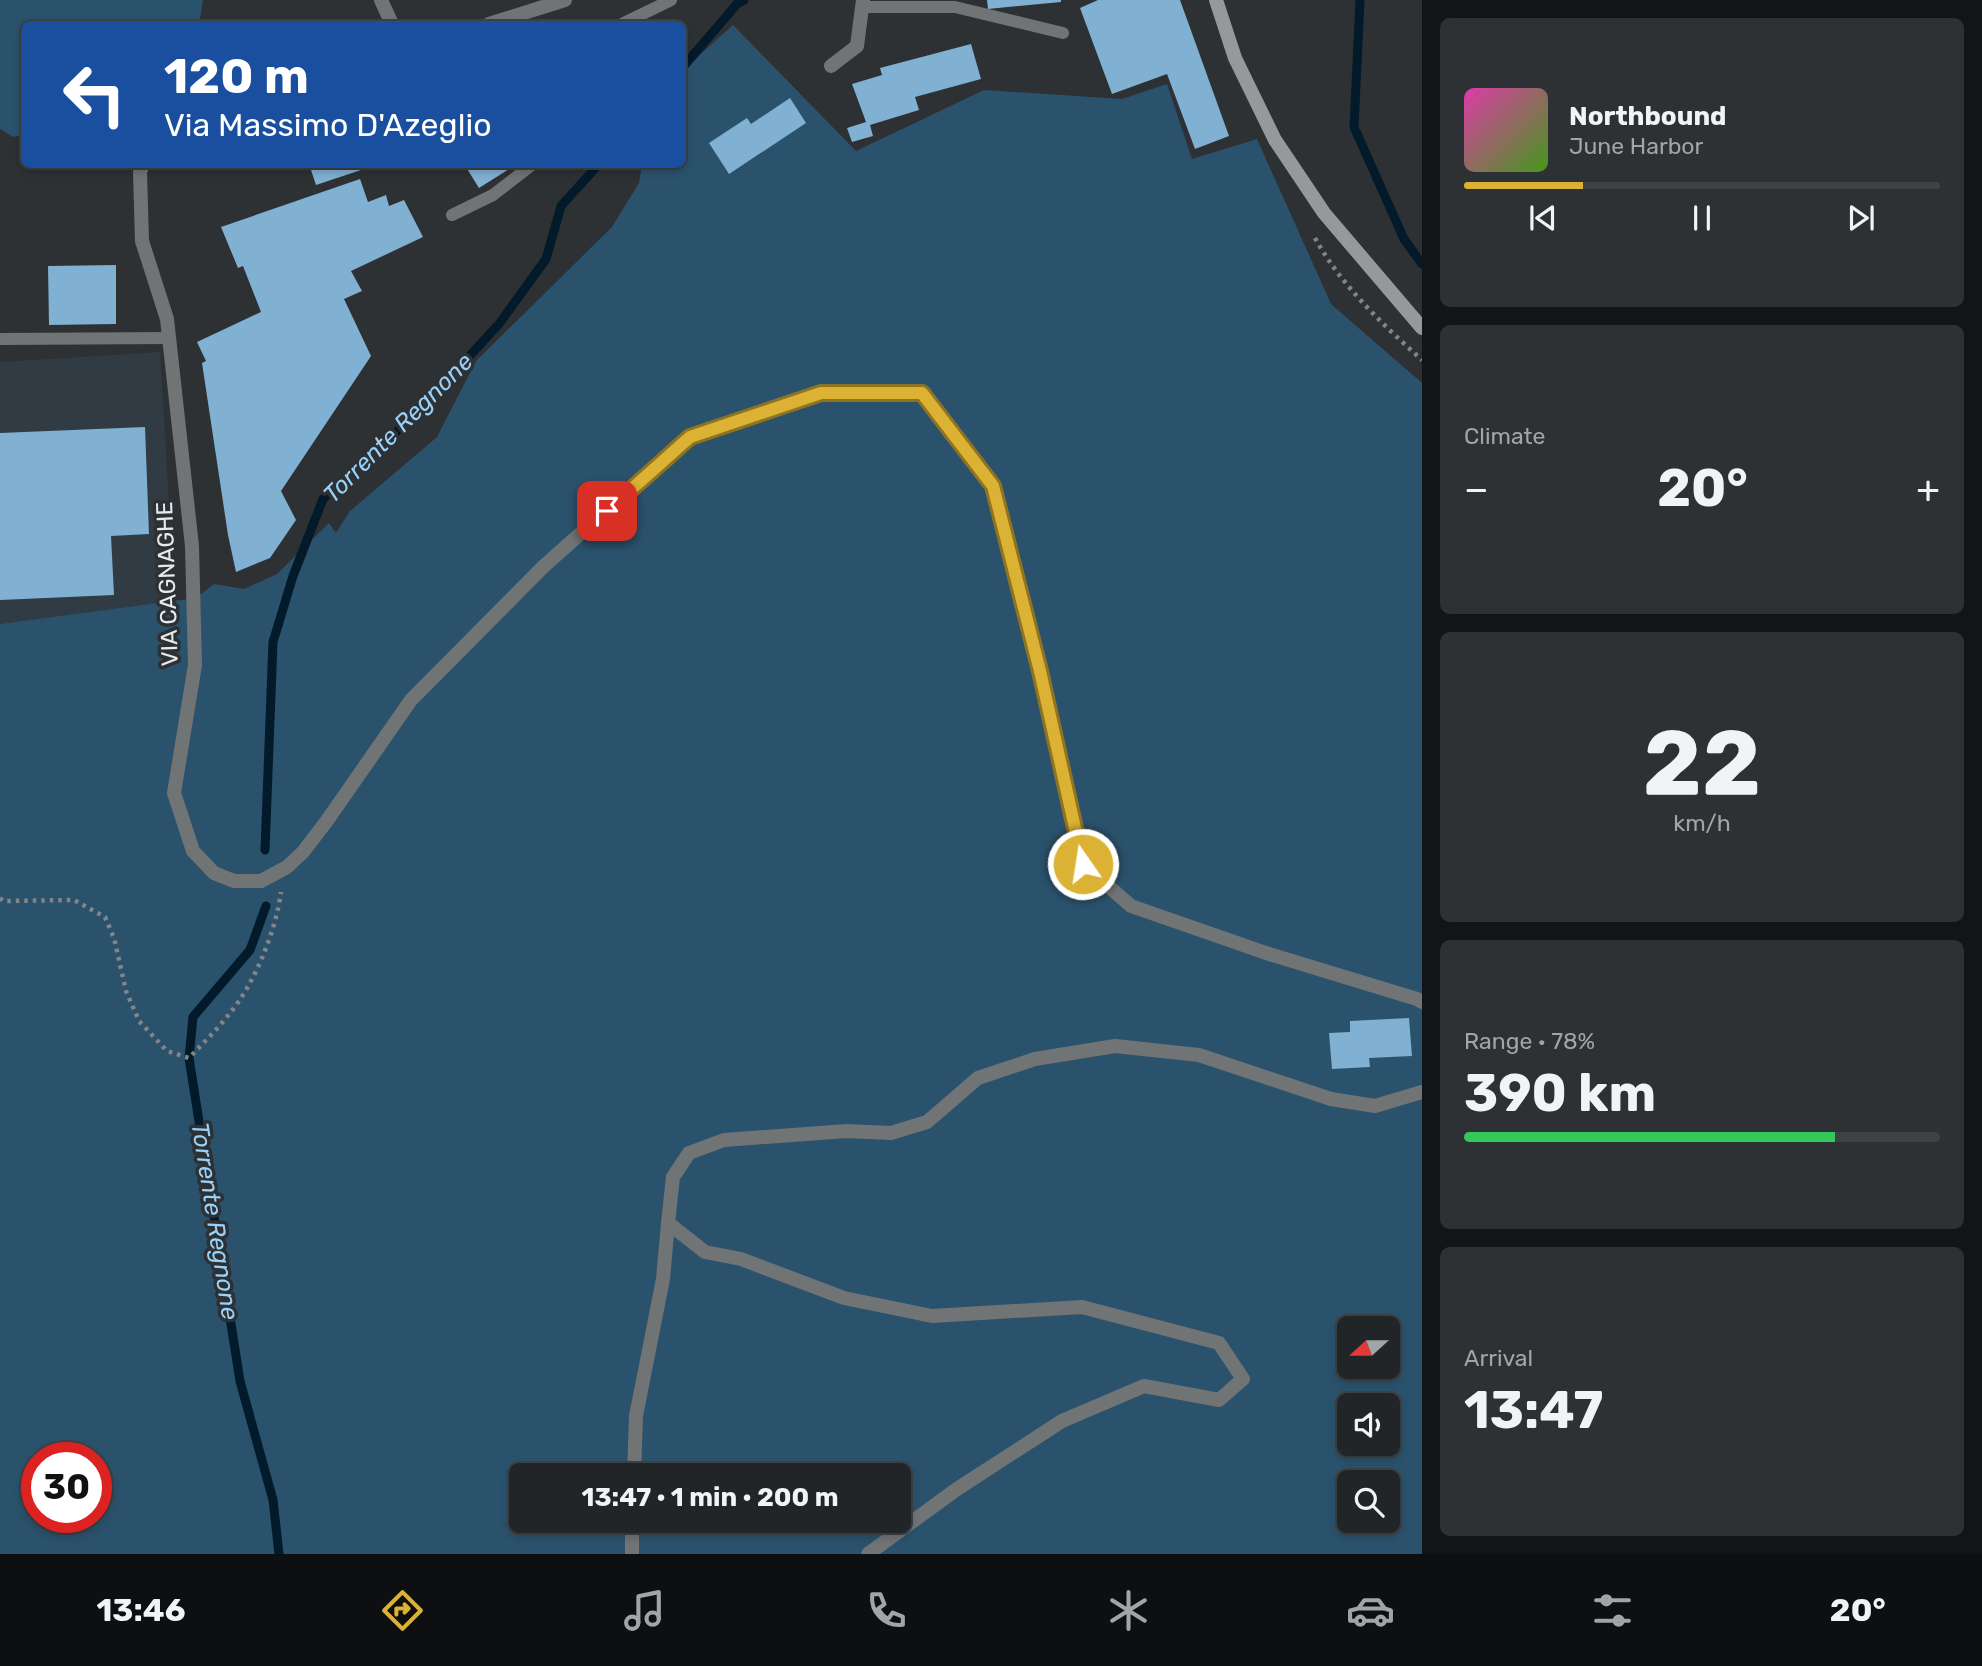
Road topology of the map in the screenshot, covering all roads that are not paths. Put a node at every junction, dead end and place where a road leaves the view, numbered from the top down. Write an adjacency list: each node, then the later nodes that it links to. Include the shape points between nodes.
1 (381, 0): 6 (street)
2 (565, 0): 7 (street)
3 (671, 0): 8 (lane)
4 (1216, 0): 14 (main road, via 1236,58 1275,140 1324,213)
5 (862, 3): 9 (lane, via 955,7); 10 (street, via 858,46)
6 (392, 21)
7 (498, 21)
8 (628, 21)
9 (1063, 33)
10 (831, 66)
11 (142, 168): 15 (street, VIA CAGNAGHE, via 142,240)
12 (528, 168): 13 (lane, via 494,195)
13 (452, 215)
14 (1422, 328)
15 (170, 338): 16 (lane); 17 (street, VIA CAGNAGHE, via 192,546 195,665 174,793 193,851 214,873 234,881 261,881 303,852 411,701 544,566 690,437 821,393 922,393 993,486 1083,864 1131,906)
16 (0, 339)
17 (1422, 1002)
18 (1422, 1092): 19 (street, via 1376,1106 1331,1099 1199,1055 1115,1046 1035,1059 978,1077 927,1122 891,1133 847,1130 724,1140 689,1153 673,1177)
19 (668, 1223): 20 (street, via 663,1279 636,1416); 23 (street, via 705,1252 741,1259 844,1298 932,1316 1082,1307 1219,1343 1243,1380 1219,1400 1144,1387 1062,1421)
20 (634, 1463)
21 (632, 1533): 22 (street)
22 (632, 1554)
23 (868, 1554)

